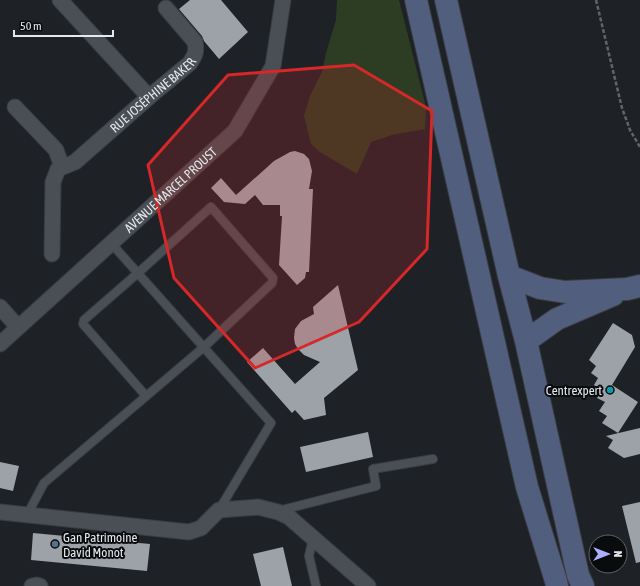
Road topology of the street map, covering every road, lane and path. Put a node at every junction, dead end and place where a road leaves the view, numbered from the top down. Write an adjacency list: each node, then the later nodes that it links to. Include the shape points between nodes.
1 (60, 0): 7 (street)
2 (283, 0): 11 (street, AVENUE MARCEL PROUST, via 273,66 235,131)
3 (416, 0): 32 (main road, via 527,487)
4 (446, 0): 14 (main road)
5 (596, 0): 9 (path, via 622,108 630,130)
6 (166, 8): 7 (street, RUE JOSÉPHINE BAKER, via 195,42 195,55 190,63)
7 (149, 97): 10 (street, RUE JOSÉPHINE BAKER, via 75,162)
8 (15, 107): 10 (street, via 56,150)
9 (640, 146)
10 (62, 167): 12 (street, via 58,169 53,182)
11 (111, 243): 13 (lane); 17 (street, AVENUE MARCEL PROUST)
12 (52, 254)
13 (138, 273): 20 (lane); 20 (lane, via 211,207 273,278 272,283); 21 (lane, via 84,320 83,324)
14 (509, 276): 15 (main road, via 540,288 565,292); 18 (main road)
15 (634, 287): 18 (main road, via 557,319)
16 (0, 307): 17 (street)
17 (18, 327): 19 (street, AVENUE MARCEL PROUST)
18 (526, 341): 33 (main road, via 578,575)
19 (0, 344)
20 (204, 347): 21 (lane); 23 (lane, via 271,423)
21 (146, 396): 26 (lane, via 44,483)
22 (433, 459): 25 (lane, via 373,469 376,486)
23 (219, 510): 25 (street, via 258,507); 26 (street, via 201,528 189,532)
24 (0, 512): 26 (street)
25 (278, 512): 27 (street, via 289,517)
26 (27, 515)
27 (313, 538): 30 (lane, via 309,556); 31 (street)
28 (32, 586): 29 (street)
29 (40, 586)
30 (316, 586)
31 (368, 586)
32 (557, 586)
33 (583, 586)

